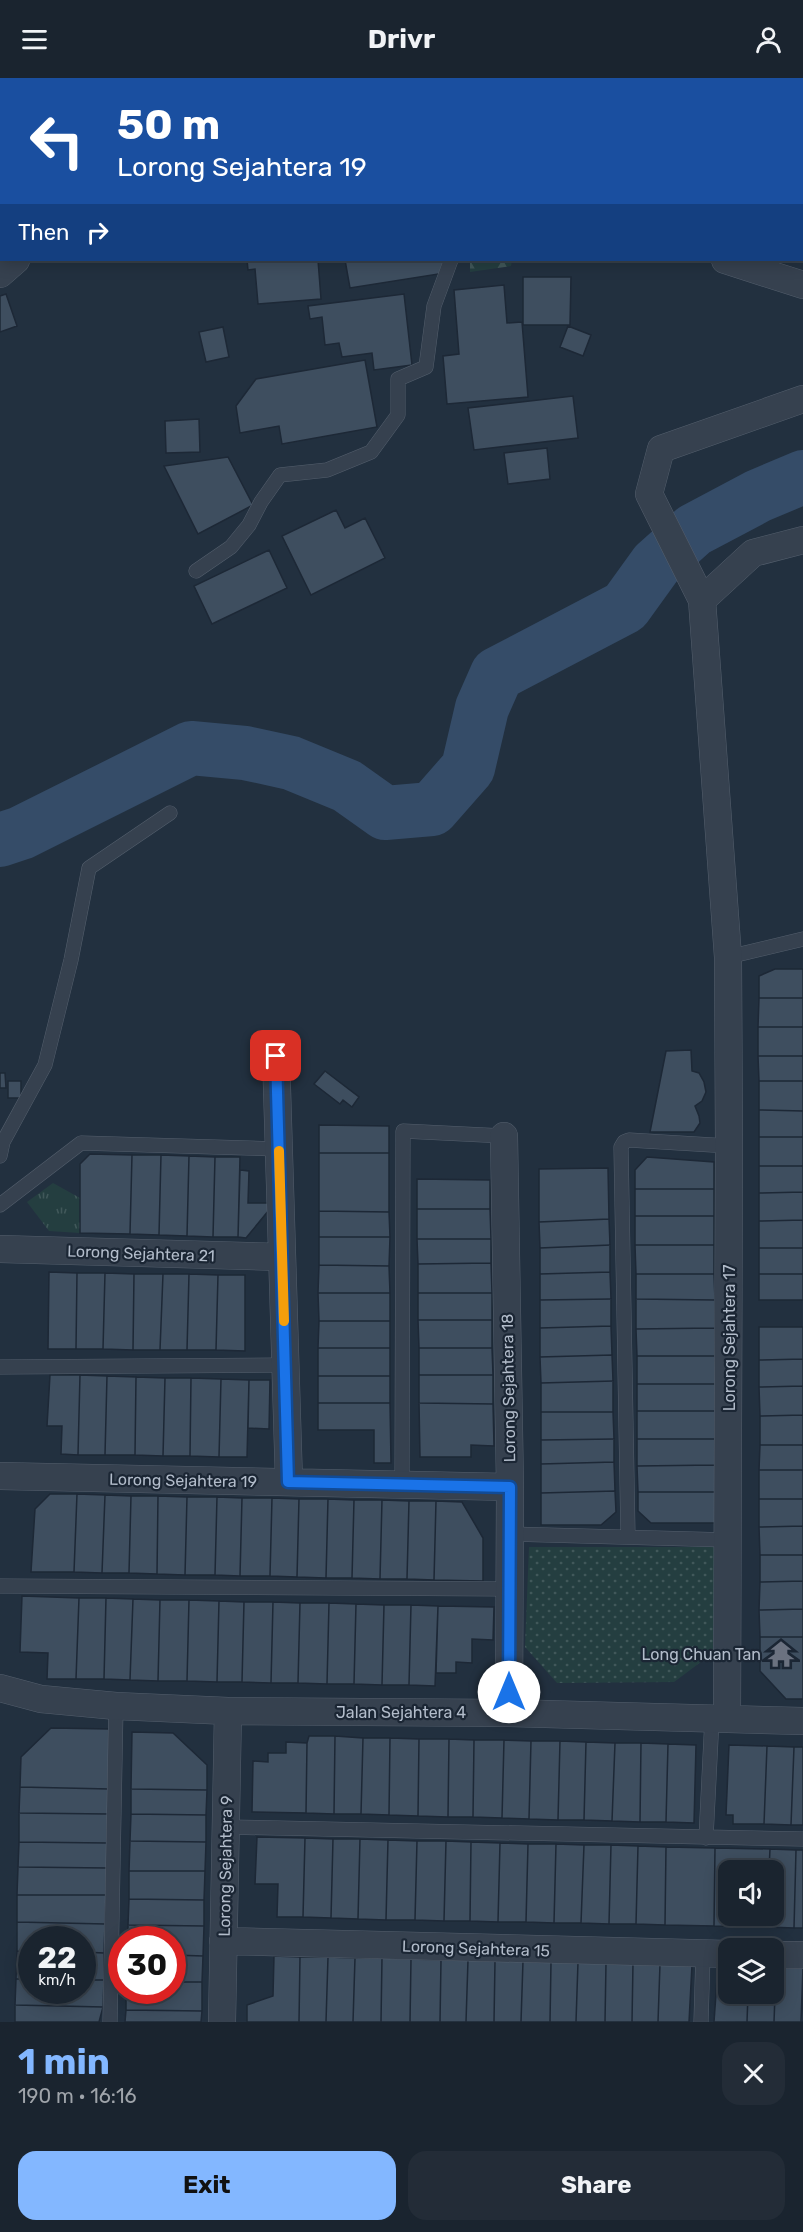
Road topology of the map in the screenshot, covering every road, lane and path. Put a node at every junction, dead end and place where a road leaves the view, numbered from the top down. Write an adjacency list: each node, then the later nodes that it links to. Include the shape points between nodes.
1 (15, 261): 4 (street)
2 (451, 261): 8 (lane, via 434,306 426,367 398,379 398,415 371,452 327,470 280,476 231,547)
3 (728, 261): 5 (street)
4 (0, 274)
5 (803, 285)
6 (803, 399): 9 (street, via 661,449 649,494)
7 (803, 540): 9 (street, via 753,553)
8 (196, 571)
9 (702, 599): 12 (street, Lorong Sejahtera 17)
10 (170, 813): 17 (lane, via 89,868 72,960 45,1065 3,1142)
11 (803, 939): 12 (lane)
12 (728, 957): 15 (street, Lorong Sejahtera 17)
13 (276, 1056): 16 (street)
14 (504, 1136): 25 (lane, via 403,1131); 26 (street, Lorong Sejahtera 18)
15 (729, 1146): 28 (lane, via 629,1140 621,1147); 29 (street, Lorong Sejahtera 17)
16 (279, 1149): 18 (lane, via 81,1143); 20 (street)
17 (0, 1156)
18 (0, 1205)
19 (0, 1249): 20 (street, Lorong Sejahtera 21)
20 (282, 1257): 21 (street)
21 (285, 1365): 22 (lane); 24 (street)
22 (0, 1367)
23 (0, 1476): 24 (street, Lorong Sejahtera 19)
24 (288, 1482): 25 (street, Lorong Sejahtera 19)
25 (402, 1485): 26 (street, Lorong Sejahtera 19)
26 (510, 1487): 27 (street, Lorong Sejahtera 18)
27 (510, 1534): 28 (lane); 31 (street, Lorong Sejahtera 18)
28 (628, 1536): 29 (lane)
29 (728, 1540): 36 (street, Lorong Sejahtera 17)
30 (0, 1586): 31 (lane)
31 (510, 1589): 35 (street, Lorong Sejahtera 18)
32 (0, 1688): 33 (street, Jalan Sejahtera 4, via 41,1699)
33 (116, 1706): 34 (street, Jalan Sejahtera 4); 45 (lane)
34 (228, 1711): 35 (street, Jalan Sejahtera 4); 38 (street, Lorong Sejahtera 9)
35 (509, 1713): 36 (street, Jalan Sejahtera 4)
36 (720, 1719): 37 (street, Jalan Sejahtera 4); 39 (lane)
37 (803, 1721)
38 (226, 1827): 39 (lane); 41 (street, Lorong Sejahtera 9)
39 (706, 1838): 40 (lane)
40 (803, 1839)
41 (224, 1941): 42 (street, Lorong Sejahtera 15); 46 (street, Lorong Sejahtera 9)
42 (716, 1954): 47 (lane)
43 (784, 1955): 44 (street)
44 (803, 1955)
45 (110, 2022)
46 (222, 2022)
47 (701, 2022)

